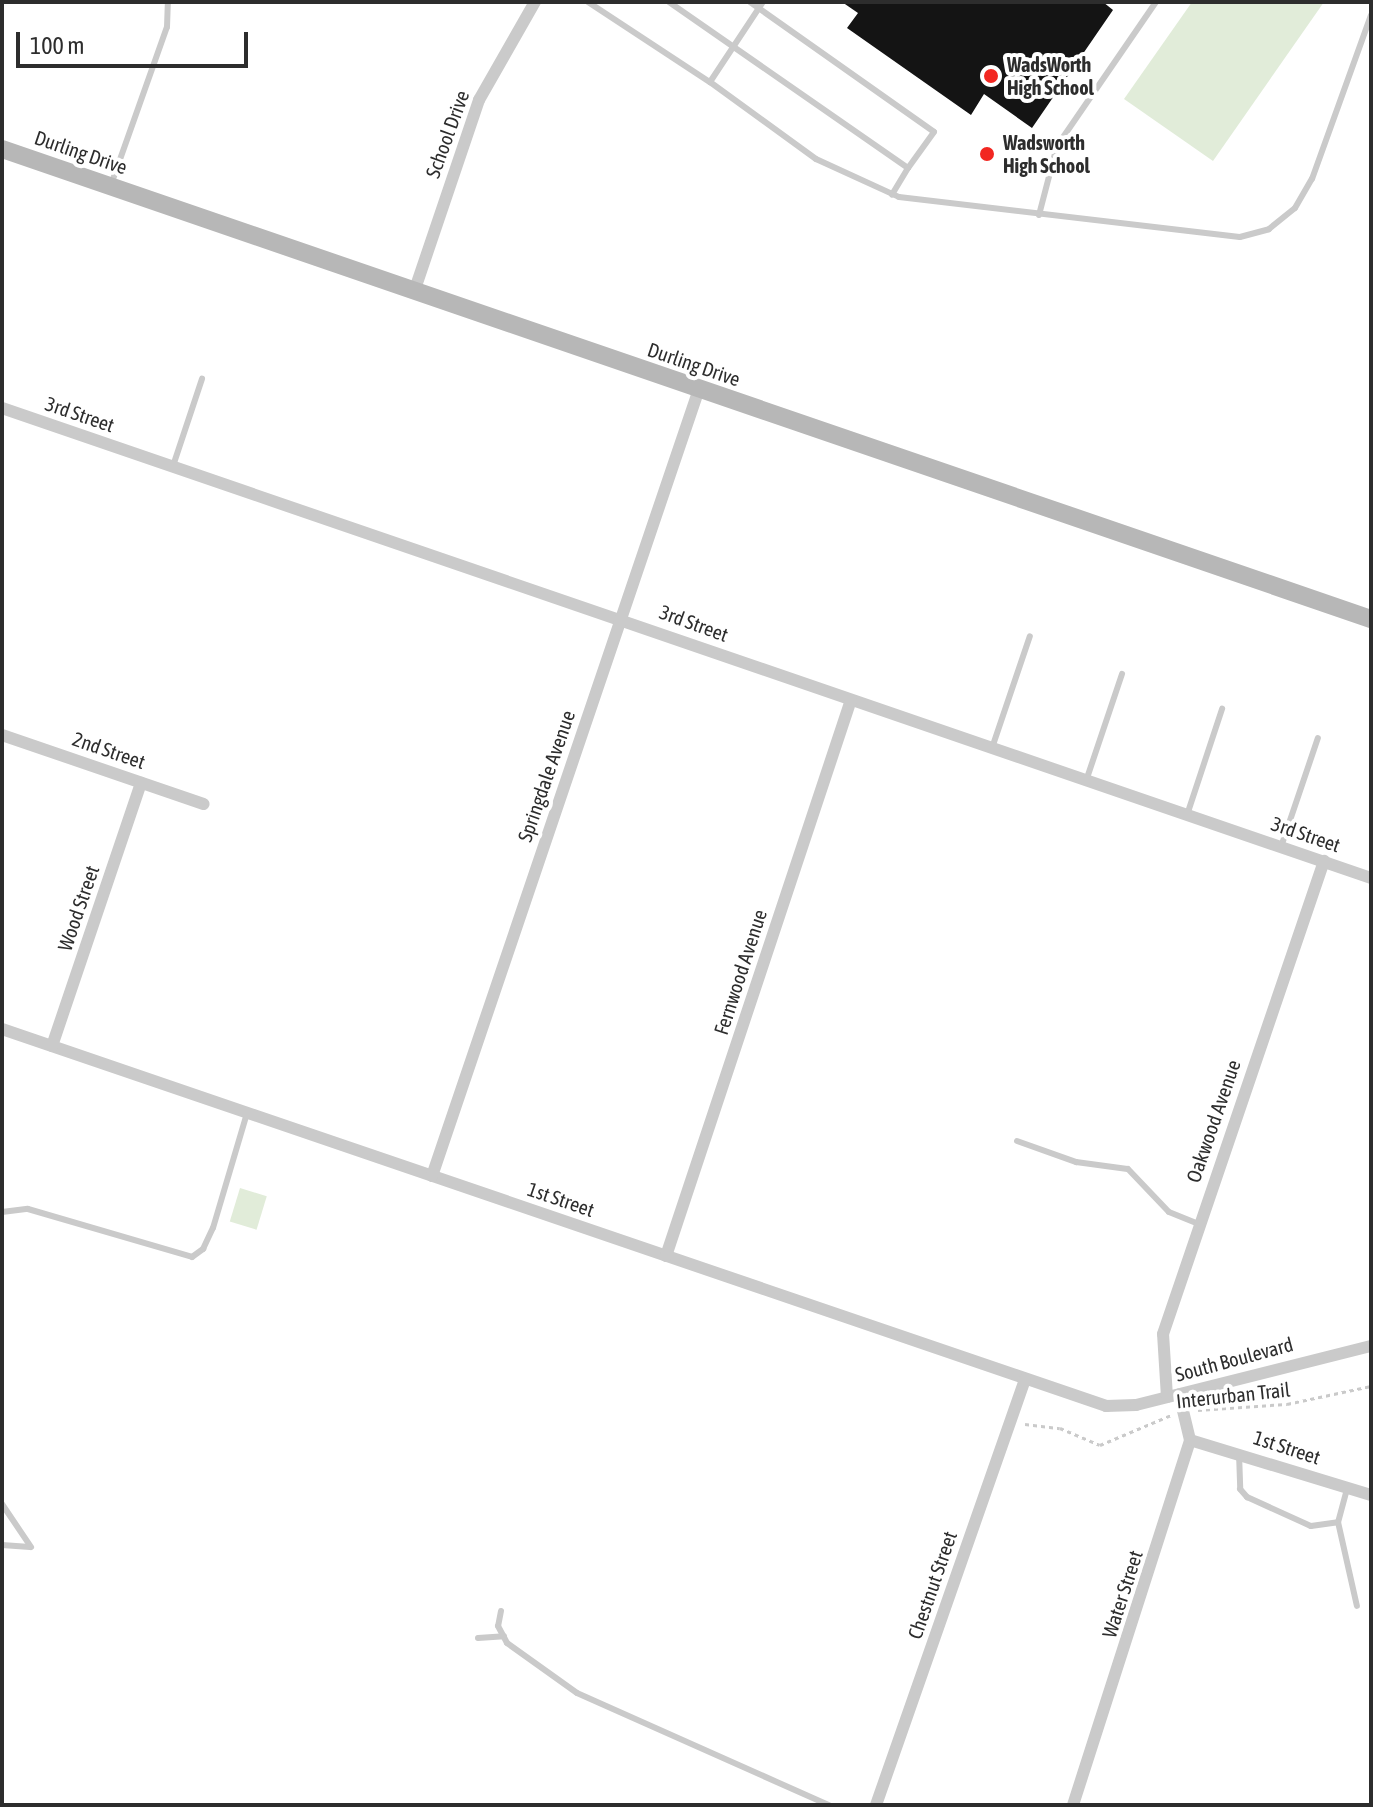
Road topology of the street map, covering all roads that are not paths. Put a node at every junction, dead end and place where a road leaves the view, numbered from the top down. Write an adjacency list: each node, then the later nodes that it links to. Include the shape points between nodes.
1 (168, 2): 13 (lane, via 167,27)
2 (535, 2): 16 (street, School Drive, via 479,100)
3 (588, 2): 10 (lane)
4 (669, 2): 9 (lane)
5 (750, 2): 7 (lane)
6 (1156, 2): 15 (lane, via 1057,146)
7 (761, 5): 9 (lane); 12 (lane, via 934,132)
8 (1371, 15): 15 (lane, via 1312,179 1295,208 1269,229 1240,237)
9 (733, 47): 10 (lane); 12 (lane)
10 (710, 82): 14 (lane, via 816,159)
11 (2, 149): 13 (street, Durling Drive)
12 (908, 168): 14 (lane)
13 (110, 185): 16 (street, Durling Drive)
14 (892, 195): 15 (lane)
15 (1039, 215)
16 (415, 289): 18 (street, Durling Drive)
17 (202, 379): 20 (lane)
18 (699, 389): 21 (street, Springdale Avenue); 22 (street, Durling Drive)
19 (2, 408): 20 (street, 3rd Street)
20 (173, 466): 21 (street, 3rd Street)
21 (621, 618): 25 (street, 3rd Street); 41 (street, Springdale Avenue)
22 (1371, 619)
23 (1030, 636): 29 (lane)
24 (1122, 674): 30 (lane)
25 (851, 700): 29 (street, 3rd Street); 44 (street, Fernwood Avenue)
26 (1222, 709): 33 (lane)
27 (2, 735): 31 (street, 2nd Street)
28 (1318, 738): 34 (lane)
29 (992, 748): 30 (street, 3rd Street)
30 (1086, 781): 33 (street, 3rd Street)
31 (141, 783): 32 (street, 2nd Street); 38 (street, Wood Street)
32 (204, 804)
33 (1187, 815): 34 (street, 3rd Street)
34 (1281, 847): 35 (street, 3rd Street)
35 (1324, 861): 36 (street, 3rd Street); 43 (street, Oakwood Avenue)
36 (1371, 878)
37 (2, 1029): 38 (street, 1st Street)
38 (52, 1046): 39 (street, 1st Street)
39 (247, 1113): 41 (street, 1st Street); 42 (lane, via 213,1228 203,1249 192,1257 28,1209)
40 (1017, 1141): 43 (lane, via 1076,1162 1128,1169 1169,1212)
41 (432, 1176): 44 (street, 1st Street)
42 (2, 1212)
43 (1199, 1224): 47 (street, Oakwood Avenue, via 1163,1334)
44 (666, 1256): 46 (street, 1st Street)
45 (1371, 1346): 47 (street, South Boulevard)
46 (1025, 1379): 48 (street, 1st Street); 61 (street, Chestnut Street)
47 (1173, 1396): 48 (street, South Boulevard); 49 (street)
48 (1106, 1406)
49 (1190, 1440): 50 (street, 1st Street); 62 (street, Water Street)
50 (1239, 1453): 51 (street, 1st Street); 54 (lane, via 1240,1489 1247,1497 1311,1526)
51 (1347, 1487): 52 (street, 1st Street); 54 (lane)
52 (1371, 1495)
53 (2, 1504): 55 (lane, via 31,1547)
54 (1338, 1522): 56 (lane)
55 (2, 1545)
56 (1357, 1606)
57 (501, 1611): 58 (lane, via 498,1626)
58 (504, 1636): 59 (lane); 60 (lane, via 577,1693)
59 (478, 1638)
60 (829, 1805)
61 (876, 1805)
62 (1073, 1805)

